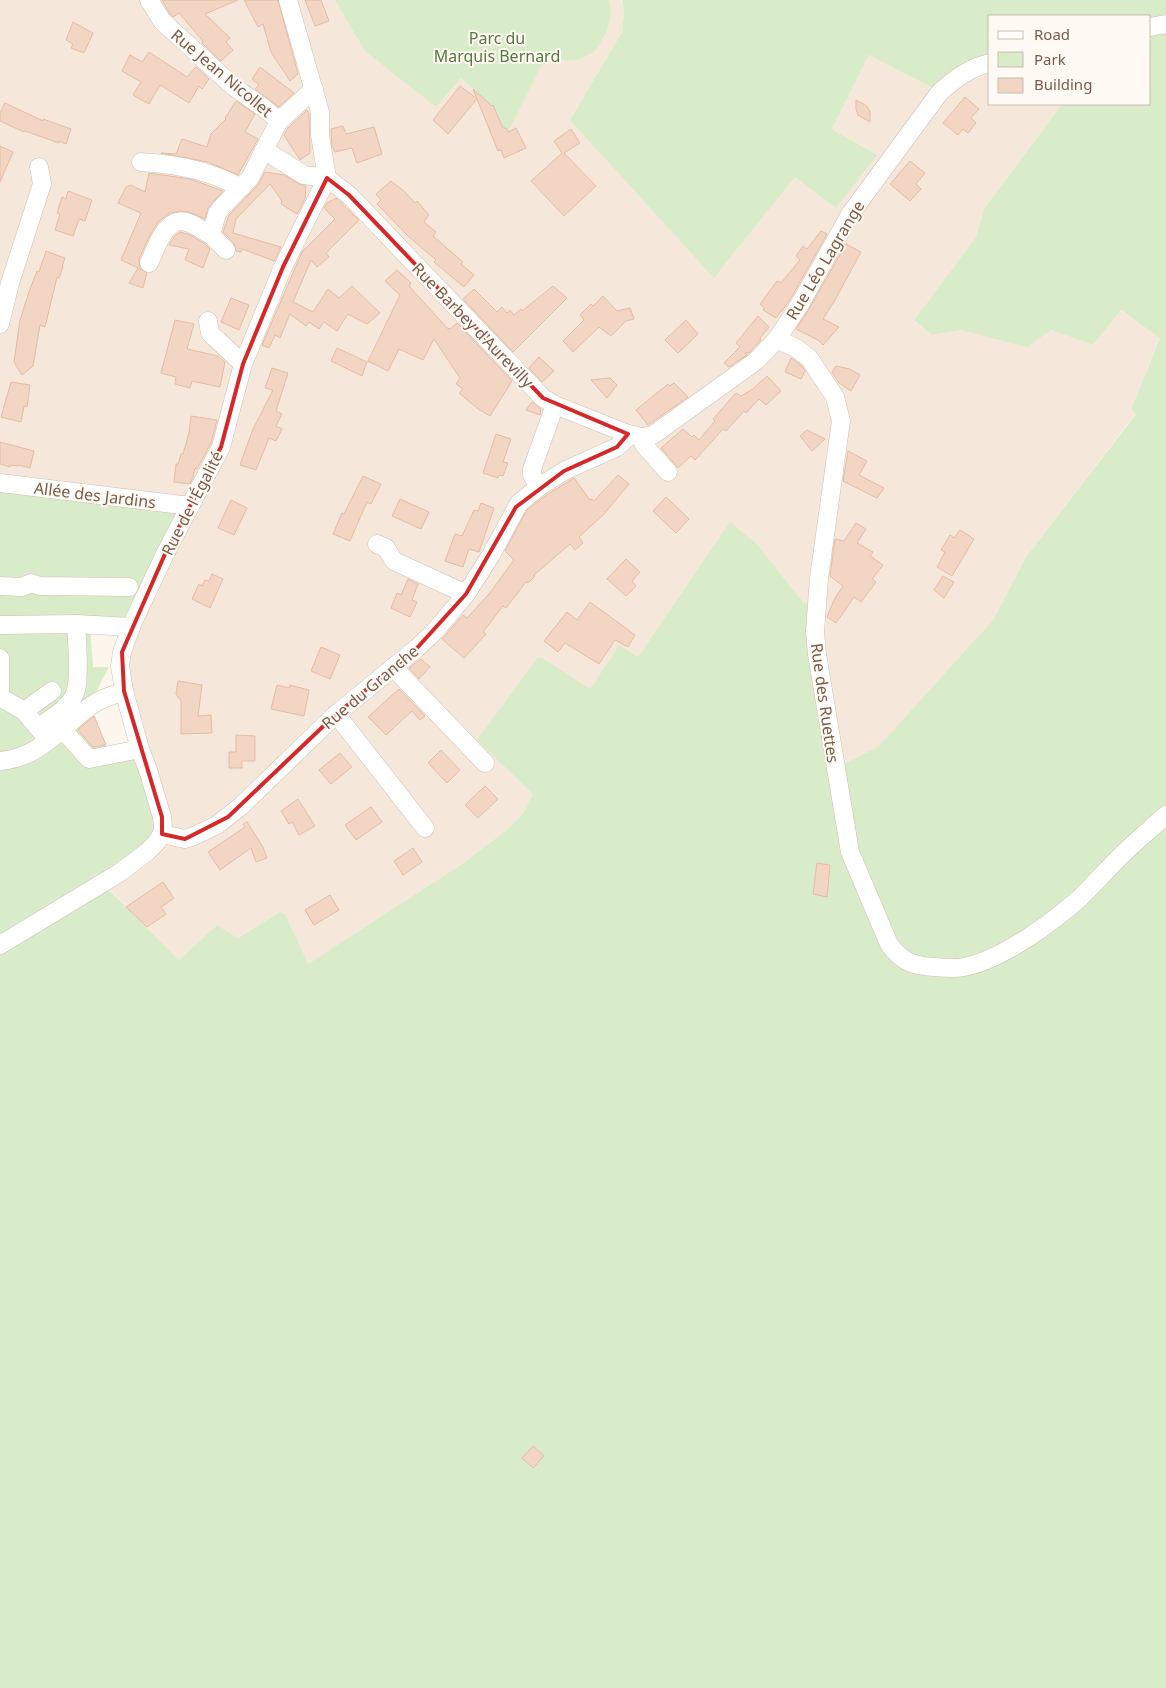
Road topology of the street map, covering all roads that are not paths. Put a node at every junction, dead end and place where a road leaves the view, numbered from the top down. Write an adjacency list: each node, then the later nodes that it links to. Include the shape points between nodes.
1 (148, 0): 7 (street, Rue Jean Nicollet, via 162,21 234,87)
2 (288, 0): 6 (street)
3 (1166, 24): 4 (street)
4 (1151, 27)
5 (988, 63): 18 (street, Rue Léo Lagrange, via 978,65 940,92 850,213)
6 (314, 89): 7 (street); 11 (street, via 320,112)
7 (279, 121): 8 (street)
8 (264, 150): 11 (street, via 304,175); 12 (street)
9 (141, 162): 12 (street, via 176,164 225,179)
10 (39, 168): 17 (street, via 42,184)
11 (327, 178): 19 (street, Rue de l'Égalité, via 283,267); 20 (street, Rue Barbey d'Aurevilly, via 349,195 543,398)
12 (241, 188): 13 (street, via 221,208)
13 (211, 235): 14 (street); 15 (street, via 186,222 171,225)
14 (226, 250)
15 (149, 263)
16 (208, 321): 19 (street, via 210,333)
17 (0, 324)
18 (777, 339): 21 (street, Rue Léo Lagrange, via 729,381 653,435); 47 (street, Rue des Ruettes, via 809,358 835,397 841,421 820,578 816,654 850,852 889,944 904,961 922,966 963,968 1007,950 1080,897)
19 (243, 364): 25 (street, Rue de l'Égalité, via 221,447)
20 (555, 405): 21 (street, Rue Barbey d'Aurevilly); 24 (street, via 532,468)
21 (635, 436): 22 (street); 24 (street, Rue du Granche)
22 (668, 472)
23 (0, 483): 25 (street, Allée des Jardins)
24 (538, 486): 29 (street, Rue du Granche, via 516,507)
25 (190, 506): 32 (street, Rue de l'Égalité)
26 (376, 544): 29 (street, via 386,548 394,560)
27 (0, 586): 28 (street, via 22,587 31,583 40,586)
28 (129, 587)
29 (466, 594): 34 (street, Rue du Granche, via 435,631)
30 (76, 624): 31 (street); 32 (street); 41 (street, via 76,690 59,712)
31 (0, 625)
32 (131, 627): 37 (street, Rue de l'Égalité, via 120,658)
33 (0, 658): 35 (street)
34 (393, 667): 40 (street, Rue du Granche); 46 (street)
35 (0, 690)
36 (52, 691): 39 (street)
37 (124, 691): 42 (street, via 93,704); 44 (street, Rue de l'Égalité)
38 (0, 697): 39 (street)
39 (24, 711): 41 (street)
40 (336, 714): 48 (street); 49 (street, Rue du Granche, via 241,806 216,825 186,839)
41 (38, 727): 43 (street)
42 (63, 730): 43 (street); 44 (street, via 88,759)
43 (49, 742): 45 (street, via 28,755)
44 (140, 749): 49 (street, Rue de l'Égalité, via 162,817)
45 (0, 761)
46 (485, 764)
47 (1166, 815)
48 (426, 828)
49 (162, 834): 50 (street, via 147,852 119,873)
50 (0, 945)

